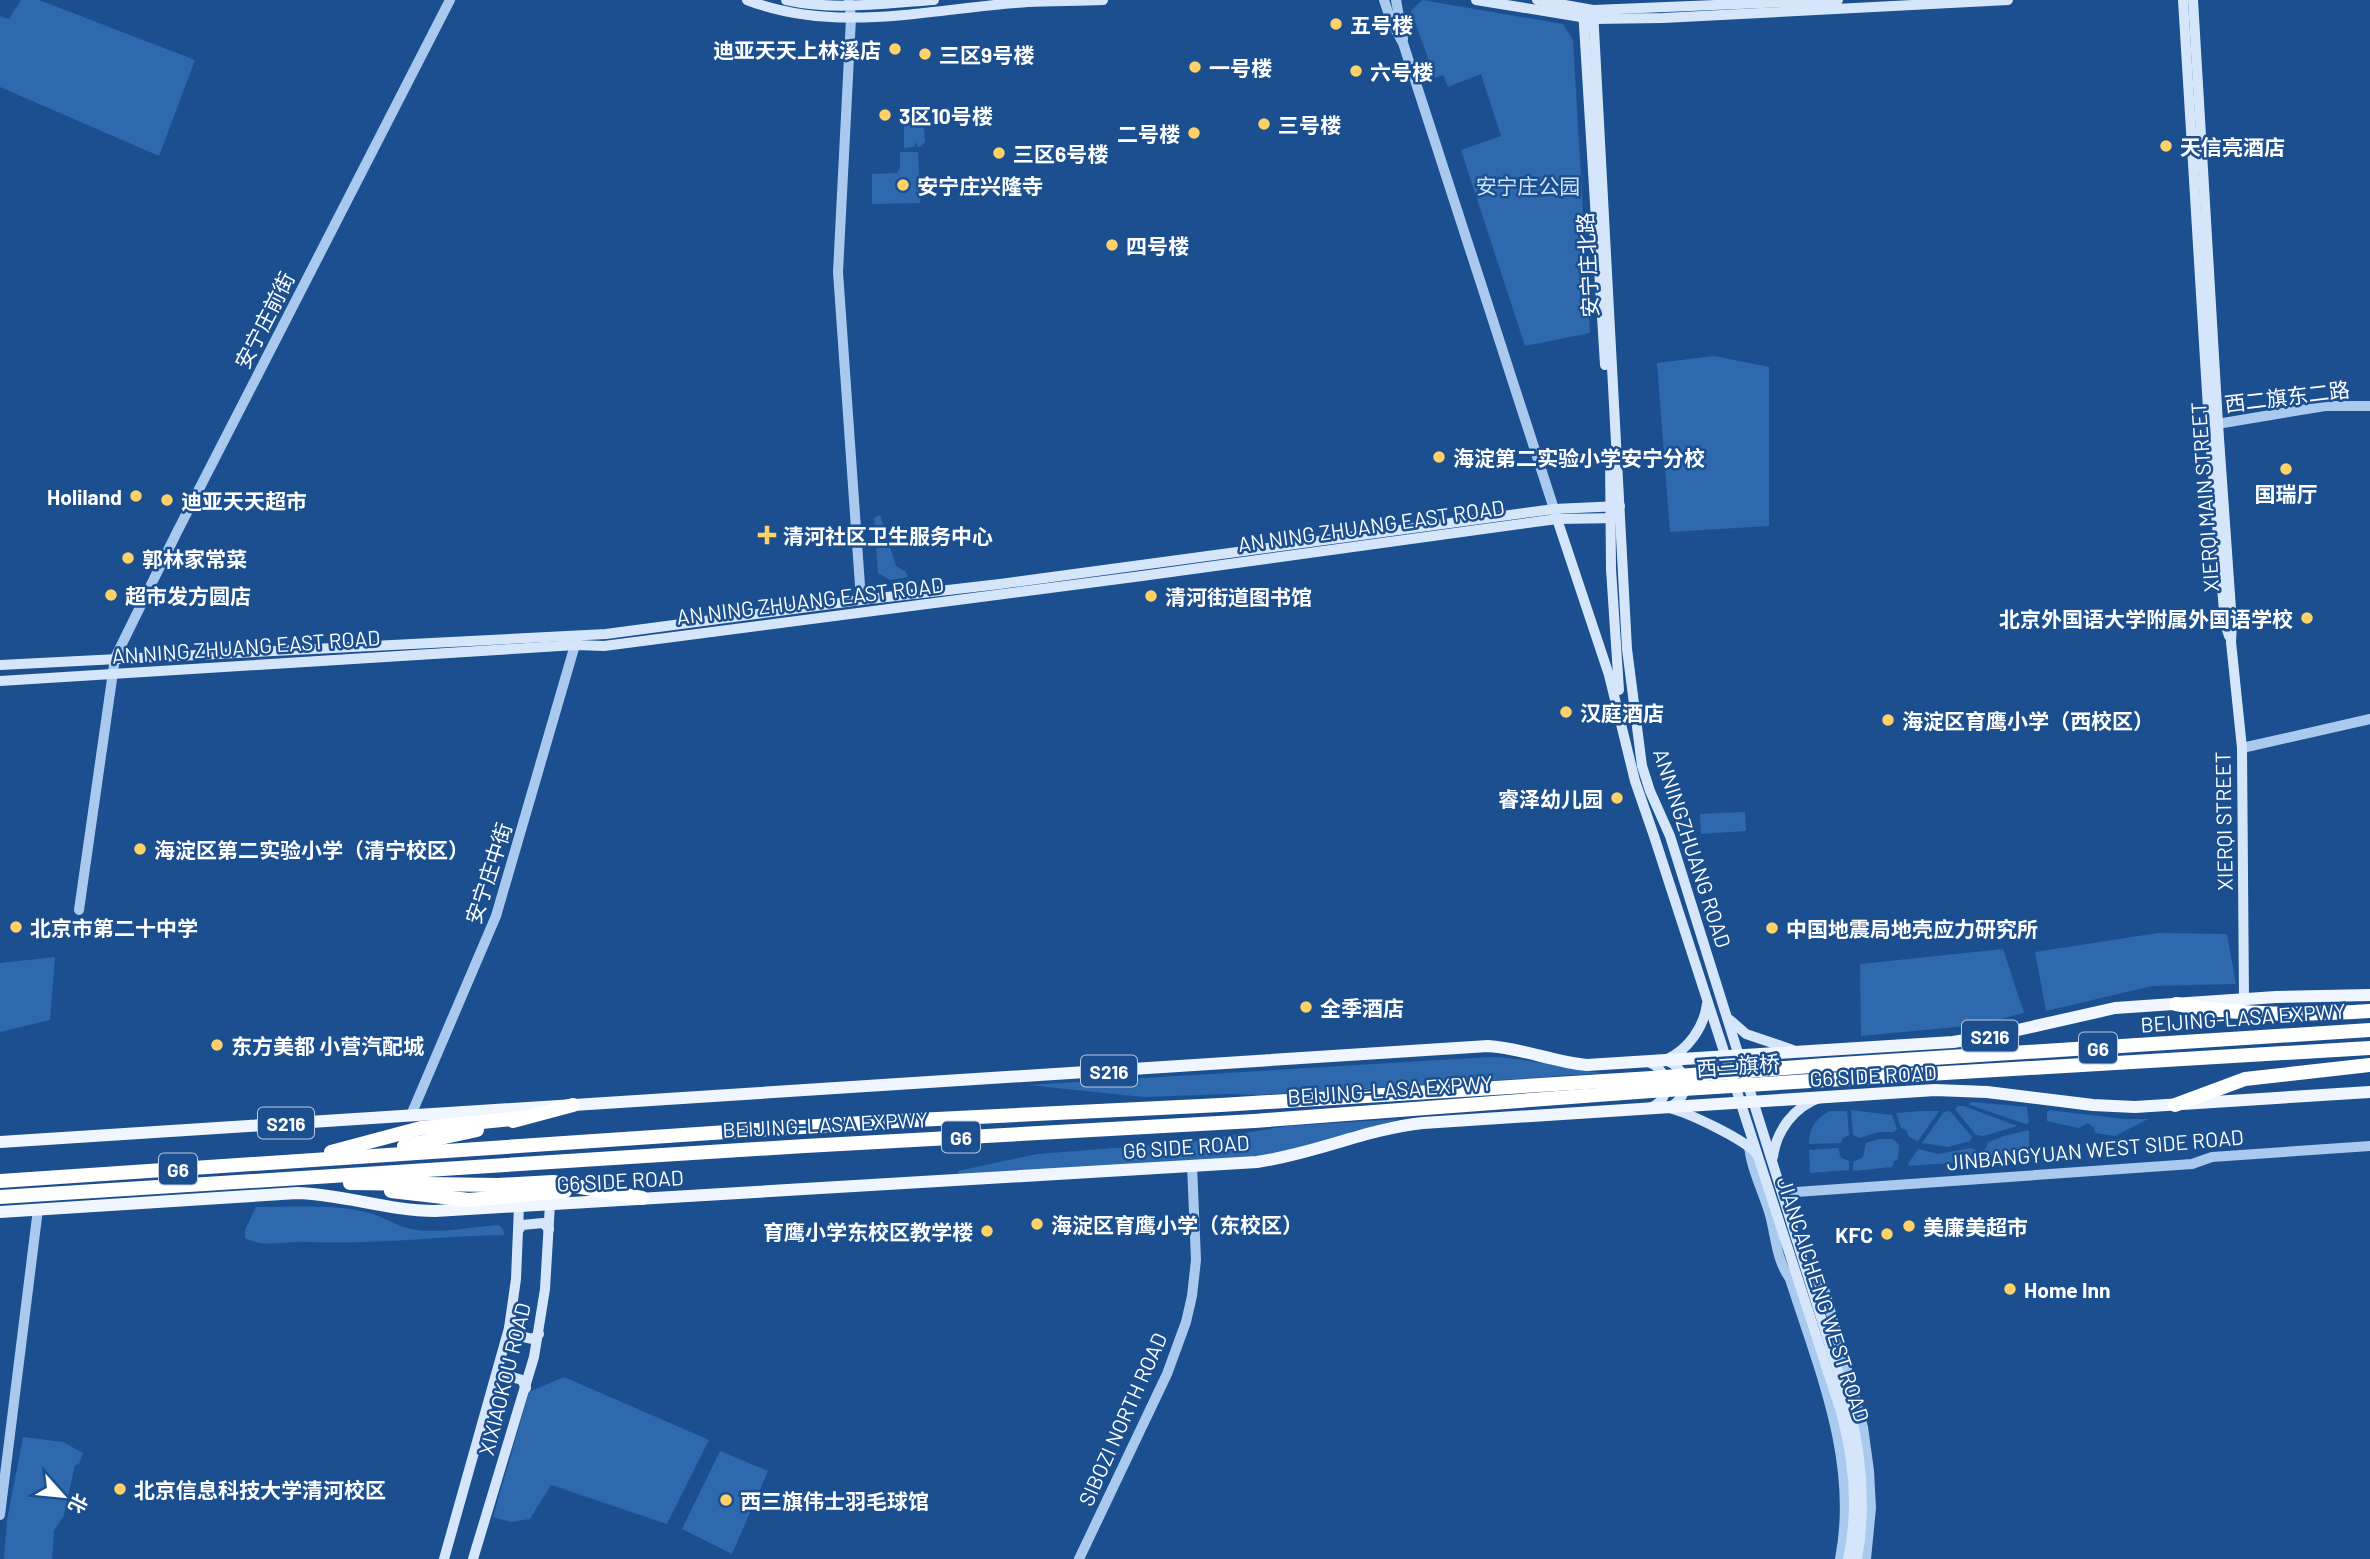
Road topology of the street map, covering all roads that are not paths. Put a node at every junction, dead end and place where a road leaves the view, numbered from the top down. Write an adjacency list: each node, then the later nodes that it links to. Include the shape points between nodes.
1 (450, 0): 25 (street, 安宁庄前街)
2 (747, 0): 15 (main road, via 792,14)
3 (786, 0): 15 (main road)
4 (934, 0): 15 (main road)
5 (1102, 0): 15 (main road)
6 (1384, 0): 17 (street)
7 (1395, 0): 17 (street)
8 (1476, 0): 16 (main road)
9 (1537, 0): 14 (main road)
10 (1838, 0): 16 (main road)
11 (2008, 0): 16 (main road, via 1663,18)
12 (2183, 0): 19 (main road, XIERQI MAIN STREET)
13 (2193, 0): 19 (main road, XIERQI MAIN STREET)
14 (1571, 3): 16 (main road)
15 (850, 8): 22 (street, via 838,272)
16 (1592, 11): 20 (main road, 安宁庄北路)
17 (1403, 43): 21 (street)
18 (2370, 406): 19 (street, 西二旗东二路, via 2325,406)
19 (2213, 425): 24 (main road, XIERQI MAIN STREET)
20 (1616, 512): 21 (main road, AN NING ZHUANG EAST ROAD); 30 (main road, via 1611,569); 37 (main road, ANNINGZHUANG ROAD, via 1629,674 1642,766 1670,836)
21 (1556, 514): 22 (main road, AN NING ZHUANG EAST ROAD); 23 (main road, AN NING ZHUANG EAST ROAD, via 1002,595 604,646); 30 (main road)
22 (861, 600): 23 (main road, AN NING ZHUANG EAST ROAD)
23 (576, 639): 25 (main road, AN NING ZHUANG EAST ROAD); 27 (main road, AN NING ZHUANG EAST ROAD); 56 (street, 安宁庄中街, via 496,916)
24 (2231, 642): 31 (main road, XIERQI STREET)
25 (115, 658): 26 (main road, AN NING ZHUANG EAST ROAD); 27 (street, 安宁庄前街)
26 (0, 665)
27 (113, 674): 28 (main road, AN NING ZHUANG EAST ROAD); 32 (street)
28 (0, 681)
29 (2370, 719): 31 (street)
30 (1622, 720): 33 (main road, ANNINGZHUANG ROAD, via 1642,807)
31 (2242, 748): 35 (main road, XIERQI STREET)
32 (79, 910)
33 (1706, 995): 43 (main road, ANNINGZHUANG ROAD); 44 (main road, via 1706,1012 1693,1037 1678,1054)
34 (2370, 995): 35 (main road, G6 SIDE ROAD / S216)
35 (2244, 1000): 36 (main road, G6 SIDE ROAD / S216)
36 (2176, 1004): 38 (highway, via 2209,1011); 41 (main road, G6 SIDE ROAD / S216, via 2104,1010 1967,1041)
37 (1725, 1011): 42 (main road, via 1746,1034); 43 (main road, ANNINGZHUANG ROAD)
38 (2370, 1011)
39 (2370, 1030): 47 (highway, BEIJING-LASA EXPWY / G6)
40 (2370, 1048): 47 (highway, BEIJING-LASA EXPWY / G6)
41 (1821, 1050): 42 (main road, G6 SIDE ROAD / S216); 50 (main road, via 1808,1059 1806,1081 1810,1090)
42 (1802, 1052): 43 (main road, G6 SIDE ROAD / S216); 51 (main road, via 1790,1060 1788,1082 1793,1093)
43 (1732, 1056): 44 (main road, G6 SIDE ROAD / S216); 52 (main road, JIANCAICHENG WEST ROAD)
44 (1661, 1060): 45 (main road, G6 SIDE ROAD / S216); 55 (main road, via 1678,1066 1683,1096 1675,1105)
45 (1643, 1061): 53 (main road, G6 SIDE ROAD / S216, via 1575,1064 1488,1046); 55 (main road, via 1659,1067 1665,1076)
46 (2370, 1065): 54 (highway, via 2245,1079)
47 (1826, 1073): 48 (highway, 西三旗桥 / G6, bridge)
48 (1652, 1085): 61 (highway, BEIJING-LASA EXPWY / G6, via 876,1122); 65 (highway, BEIJING-LASA EXPWY / G6, via 1254,1121)
49 (2370, 1092): 54 (main road, G6 SIDE ROAD)
50 (1827, 1097): 51 (main road, G6 SIDE ROAD); 54 (main road, G6 SIDE ROAD, via 1954,1090 2106,1107); 64 (main road, via 1804,1106 1787,1123 1775,1146)
51 (1808, 1098): 52 (main road, G6 SIDE ROAD)
52 (1747, 1102): 55 (main road, G6 SIDE ROAD); 60 (main road, JIANCAICHENG WEST ROAD); 64 (main road, JIANCAICHENG WEST ROAD)
53 (573, 1105): 56 (main road, G6 SIDE ROAD / S216); 57 (highway)
54 (2175, 1105)
55 (1659, 1108): 60 (main road, via 1686,1114); 63 (main road, G6 SIDE ROAD, via 1409,1125 1285,1157)
56 (411, 1115): 58 (main road, G6 SIDE ROAD / S216)
57 (522, 1118): 61 (highway); 62 (highway, via 421,1128)
58 (0, 1142)
59 (2370, 1146): 67 (street, JINBANGYUAN WEST SIDE ROAD, via 2213,1157 2192,1164)
60 (1750, 1149): 85 (street, JIANCAICHENG WEST ROAD, via 1773,1236 1836,1428 1845,1483); 86 (main road, JIANCAICHENG WEST ROAD, via 1847,1437 1854,1500)
61 (356, 1156): 62 (highway, BEIJING-LASA EXPWY / G6)
62 (299, 1160): 66 (highway, BEIJING-LASA EXPWY / G6)
63 (1192, 1165): 69 (main road, G6 SIDE ROAD); 84 (street, SIBOZI NORTH ROAD, via 1196,1259 1186,1322 1167,1374)
64 (1774, 1167): 67 (main road, JIANCAICHENG WEST ROAD)
65 (270, 1180): 68 (highway, BEIJING-LASA EXPWY / G6); 69 (highway, via 553,1182)
66 (0, 1181)
67 (1782, 1192): 76 (main road, JIANCAICHENG WEST ROAD)
68 (0, 1198)
69 (642, 1198): 70 (main road, G6 SIDE ROAD)
70 (550, 1204): 71 (main road, G6 SIDE ROAD); 74 (main road, XIXIAOKOU ROAD)
71 (519, 1206): 72 (main road, G6 SIDE ROAD, via 421,1211 297,1193); 75 (main road, XIXIAOKOU ROAD)
72 (38, 1209): 73 (main road, G6 SIDE ROAD); 81 (street)
73 (0, 1212)
74 (549, 1229): 75 (main road, via 543,1223 522,1225); 78 (main road, XIXIAOKOU ROAD)
75 (518, 1231): 77 (main road, XIXIAOKOU ROAD)
76 (1803, 1260): 87 (main road, JIANCAICHENG WEST ROAD, via 1850,1410 1859,1454 1862,1499); 88 (street, JIANCAICHENG WEST ROAD, via 1822,1282 1863,1427 1871,1508)
77 (509, 1328): 78 (main road, via 513,1335 533,1339); 79 (main road, XIXIAOKOU ROAD)
78 (539, 1334): 80 (main road, XIXIAOKOU ROAD)
79 (497, 1379): 80 (main road, via 503,1374 522,1380); 82 (main road, XIXIAOKOU ROAD)
80 (526, 1388): 83 (main road, XIXIAOKOU ROAD)
81 (0, 1515)
82 (444, 1559)
83 (473, 1559)
84 (1079, 1559)
85 (1840, 1559)
86 (1848, 1559)
87 (1857, 1559)
88 (1866, 1559)

